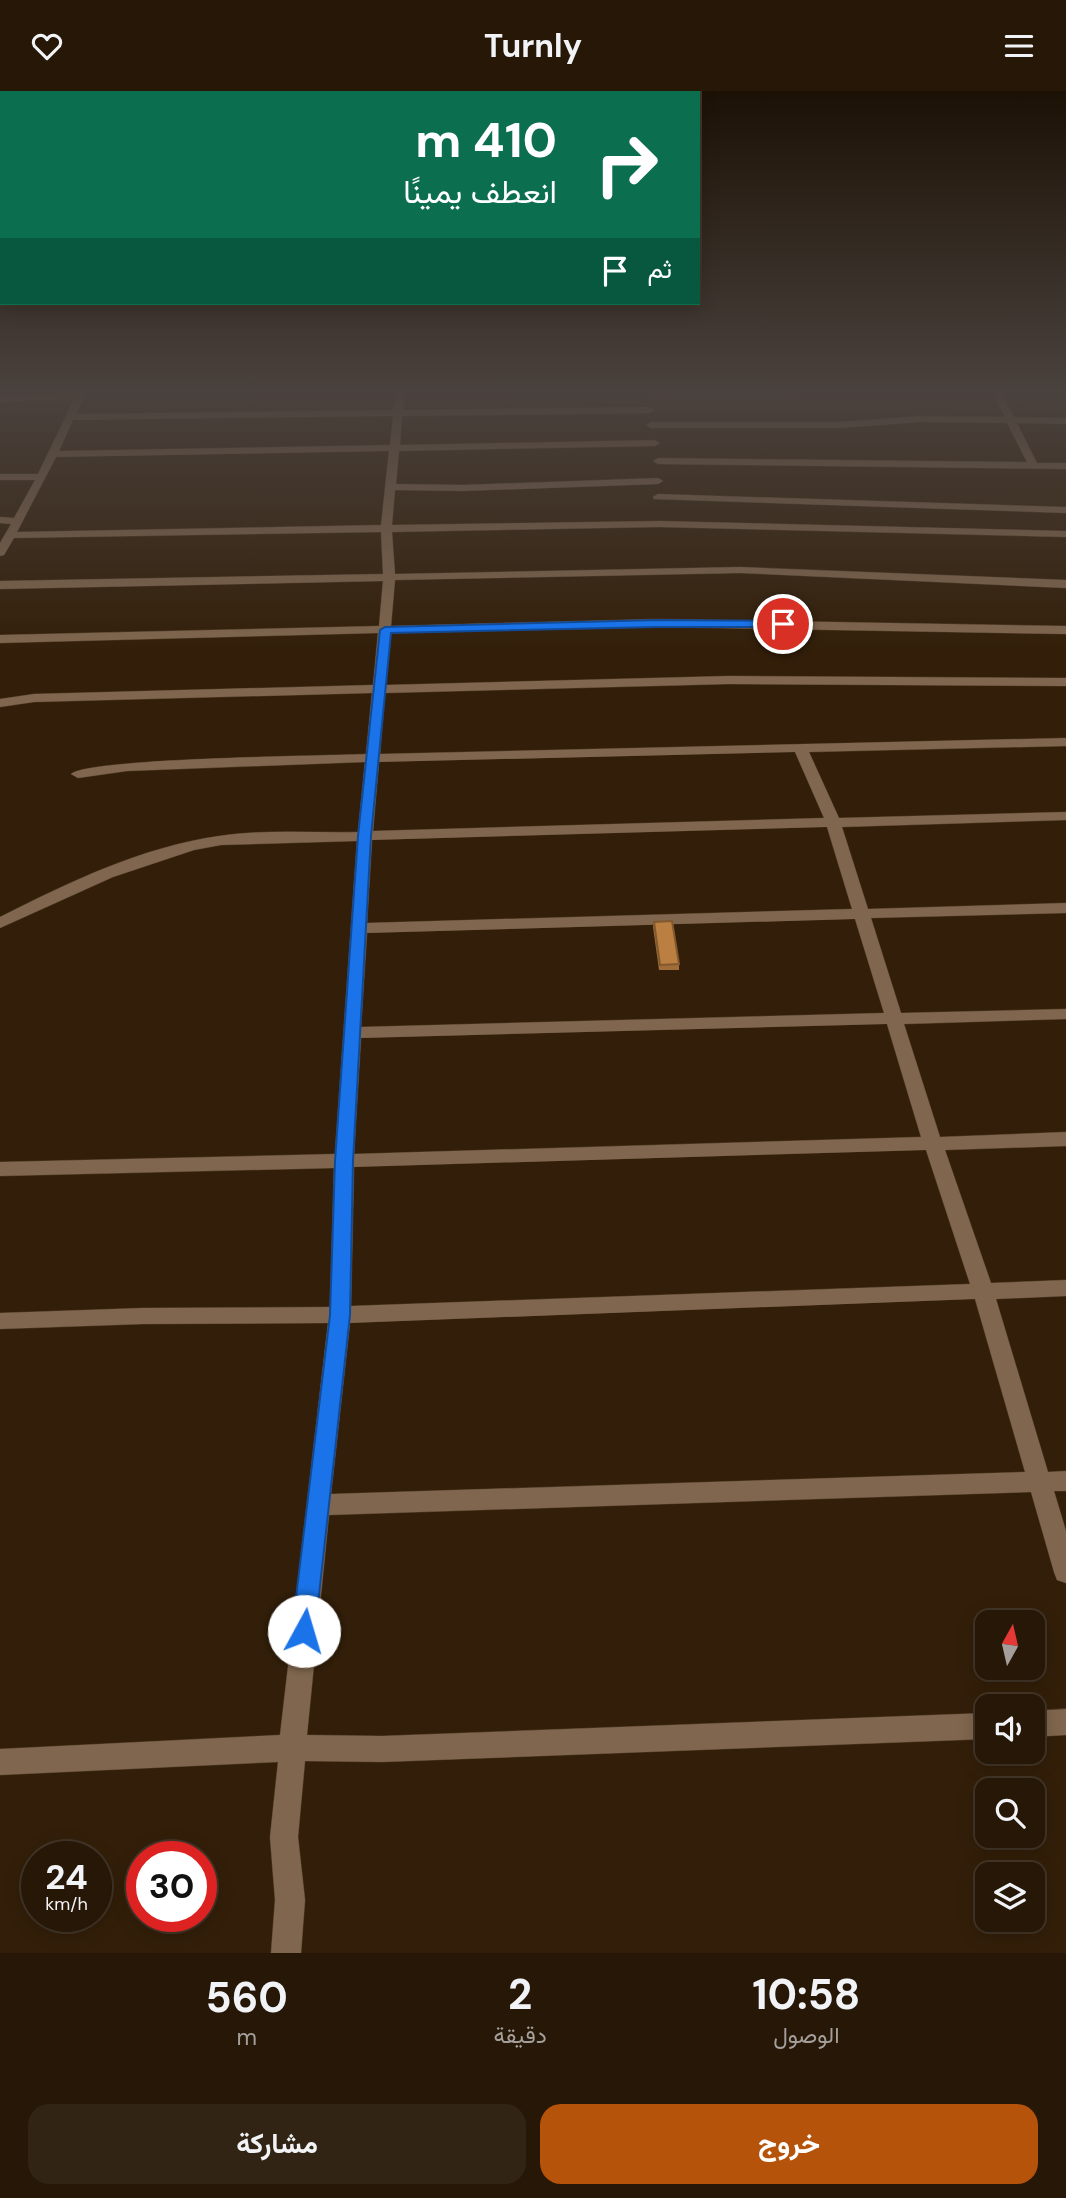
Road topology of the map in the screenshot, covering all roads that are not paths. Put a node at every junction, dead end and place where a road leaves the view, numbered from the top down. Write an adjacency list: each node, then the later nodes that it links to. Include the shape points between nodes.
1 (42, 478): 9 (street)
2 (392, 478): 5 (street)
3 (658, 478): 4 (street)
4 (658, 481): 5 (street); 6 (street)
5 (391, 487): 11 (street)
6 (658, 497): 7 (street); 10 (street)
7 (1066, 510)
8 (0, 520): 9 (street)
9 (18, 521): 13 (street)
10 (659, 524): 11 (street); 12 (street)
11 (386, 530): 13 (street); 15 (street)
12 (1066, 534)
13 (10, 535): 14 (street)
14 (0, 553)
15 (389, 577): 16 (street, via 740,570); 17 (street); 19 (street)
16 (1066, 584)
17 (0, 585)
18 (1066, 629): 19 (street, via 657,623)
19 (385, 630): 20 (street); 22 (street)
20 (0, 639)
21 (1066, 681): 22 (street, via 729,680)
22 (379, 689): 23 (street, via 34,698); 26 (street)
23 (0, 703)
24 (1066, 742): 25 (street)
25 (800, 748): 26 (street); 29 (street)
26 (372, 758): 27 (street, via 127,767); 30 (street)
27 (78, 774)
28 (1066, 816): 29 (street)
29 (833, 822): 30 (street); 32 (street)
30 (365, 836): 33 (street, via 246,838 193,845 100,876); 34 (street)
31 (1066, 908): 32 (street)
32 (862, 916): 34 (street); 36 (street)
33 (0, 923)
34 (359, 929): 37 (street)
35 (1066, 1014): 36 (street)
36 (894, 1020): 37 (street); 39 (street)
37 (352, 1033): 40 (street)
38 (1066, 1139): 39 (street)
39 (933, 1144): 40 (street); 43 (street)
40 (344, 1161): 41 (street); 44 (street)
41 (0, 1168)
42 (1066, 1288): 43 (street)
43 (984, 1291): 44 (street); 47 (street)
44 (340, 1315): 45 (street); 48 (street)
45 (0, 1321)
46 (1066, 1481): 47 (street)
47 (1039, 1482): 48 (street); 49 (street)
48 (318, 1505): 53 (street)
49 (1066, 1572)
50 (1066, 1723): 51 (street)
51 (1045, 1724)
52 (975, 1727): 53 (street, via 410,1748)
53 (293, 1748): 54 (street); 55 (street, via 284,1837 290,1900)
54 (0, 1762)
55 (286, 1953)

